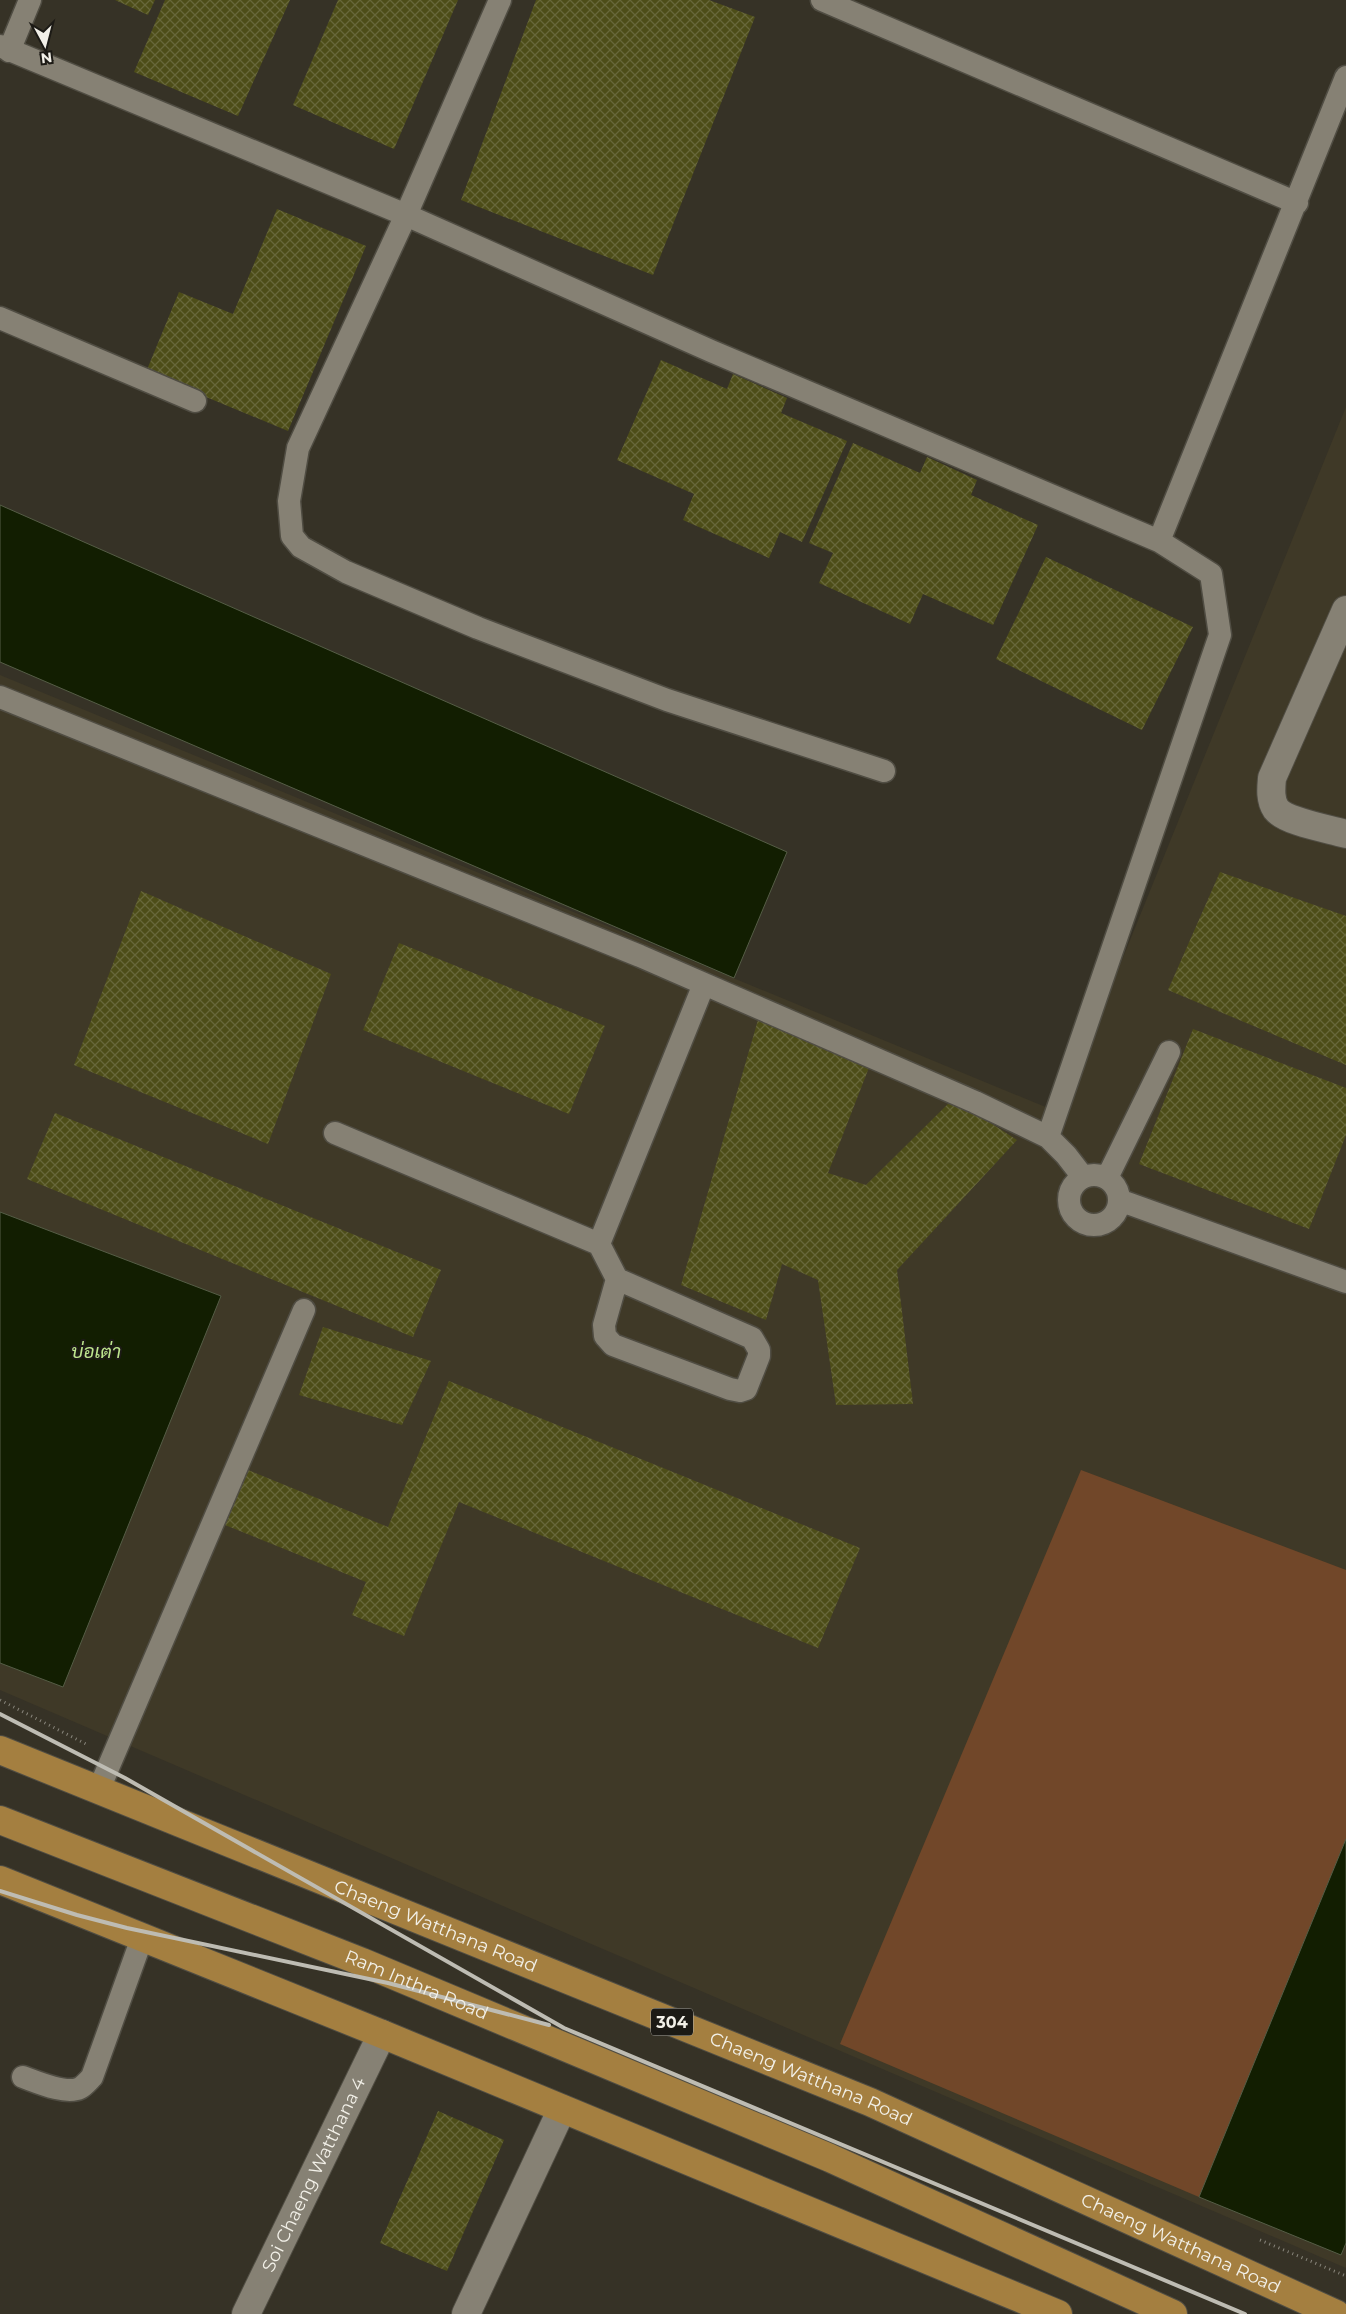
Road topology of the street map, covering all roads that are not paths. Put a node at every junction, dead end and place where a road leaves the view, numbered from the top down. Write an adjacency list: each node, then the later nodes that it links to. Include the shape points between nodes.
1 (30, 0): 4 (lane)
2 (500, 0): 7 (lane)
3 (822, 0): 6 (lane)
4 (5, 48): 7 (lane)
5 (1346, 77): 6 (lane)
6 (1296, 203): 10 (lane)
7 (406, 215): 10 (lane, via 711,351); 13 (lane, via 298,448 289,501 292,536 301,547 346,572 478,628 667,700)
8 (0, 318): 9 (lane)
9 (195, 400)
10 (1159, 541): 18 (lane, via 1211,574 1220,635)
11 (1346, 610): 14 (street, via 1272,778 1271,795 1276,808 1285,816)
12 (0, 697): 15 (lane)
13 (884, 771)
14 (1346, 834)
15 (704, 984): 18 (lane); 22 (lane)
16 (1169, 1052): 20 (lane)
17 (335, 1133): 22 (lane)
18 (1048, 1137): 19 (lane)
19 (1083, 1177): 20 (lane); 21 (lane, via 1071,1188 1068,1204 1075,1218 1082,1223 1099,1225 1107,1222 1118,1209)
20 (1106, 1178): 21 (lane, via 1113,1184)
21 (1119, 1200): 24 (lane)
22 (598, 1244): 23 (lane)
23 (618, 1278): 23 (lane, via 752,1338 759,1356 746,1389 730,1390 613,1345 605,1336 604,1325)
24 (1346, 1282)
25 (304, 1310): 27 (lane)
26 (0, 1750): 27 (main road, Chaeng Watthana Road / 304)
27 (99, 1789): 39 (main road, Chaeng Watthana Road / 304, via 870,2102)
28 (0, 1820): 38 (main road, Ram Inthra Road, via 362,1962 830,2158)
29 (0, 1880): 30 (main road)
30 (142, 1938): 31 (main road); 32 (lane, via 92,2077 80,2088 69,2090)
31 (382, 2034): 33 (main road); 35 (street, Soi Chaeng Watthana 4)
32 (23, 2077)
33 (562, 2109): 34 (main road); 36 (street)
34 (1021, 2307): 37 (main road)
35 (246, 2314)
36 (466, 2314)
37 (1058, 2314)
38 (1173, 2314)
39 (1336, 2314)

